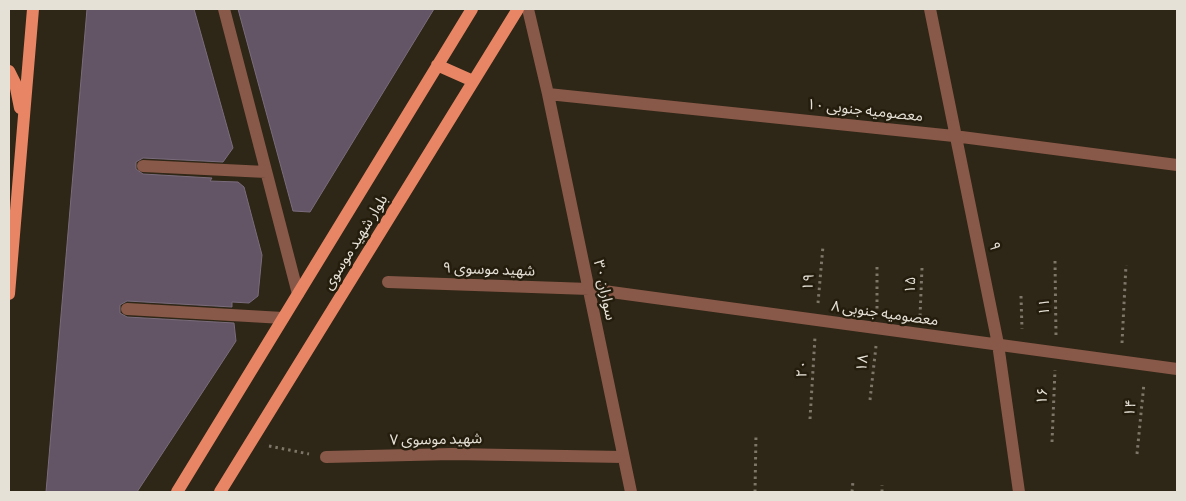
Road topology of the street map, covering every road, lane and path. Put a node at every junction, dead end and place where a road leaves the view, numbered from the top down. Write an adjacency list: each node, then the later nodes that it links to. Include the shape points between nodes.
1 (33, 9): 11 (main road)
2 (224, 9): 15 (street)
3 (472, 9): 7 (main road, بلوار شهید موسوی)
4 (518, 9): 9 (main road, بلوار شهید موسوی)
5 (528, 9): 10 (street, سواران ۳۰)
6 (930, 9): 12 (street, ۹)
7 (437, 65): 9 (main road); 24 (main road, بلوار شهید موسوی)
8 (9, 71): 11 (main road, via 19,96)
9 (473, 81): 40 (main road, بلوار شهید موسوی)
10 (548, 94): 12 (street, معصومیه جنوبی ۱۰); 22 (street, سواران ۳۰)
11 (23, 135): 23 (main road)
12 (954, 136): 13 (street, معصومیه جنوبی ۱۰); 31 (street, ۹)
13 (1177, 165)
14 (143, 166): 15 (street)
15 (266, 172): 24 (street)
16 (823, 246): 28 (path, ۱۹)
17 (1055, 261): 33 (path, ۱۱)
18 (1126, 265): 34 (path)
19 (877, 266): 29 (path, ۱۸)
20 (922, 268): 30 (path, ۱۵)
21 (388, 282): 22 (street, شهید موسوی ۹)
22 (588, 289): 28 (street, معصومیه جنوبی ۸); 44 (street, سواران ۳۰)
23 (9, 294)
24 (298, 294): 27 (main road, بلوار شهید موسوی)
25 (1021, 296): 32 (path)
26 (127, 309): 27 (street)
27 (283, 318): 47 (main road, بلوار شهید موسوی)
28 (816, 320): 29 (street, معصومیه جنوبی ۸); 38 (path, ۲۰)
29 (878, 328): 30 (street, معصومیه جنوبی ۸); 37 (path, ۱۸)
30 (920, 334): 31 (street, معصومیه جنوبی ۸)
31 (998, 344): 32 (street, معصومیه جنوبی ۸); 53 (street, ۹)
32 (1022, 348): 33 (street, معصومیه جنوبی ۸)
33 (1056, 352): 34 (street, معصومیه جنوبی ۸); 41 (path, ۱۶)
34 (1122, 361): 35 (street, معصومیه جنوبی ۸)
35 (1146, 364): 36 (street, معصومیه جنوبی ۸); 42 (path, ۱۴)
36 (1177, 369)
37 (870, 400)
38 (810, 419)
39 (756, 434): 50 (path)
40 (251, 442): 43 (path); 48 (main road, بلوار شهید موسوی)
41 (1052, 442)
42 (1137, 454)
43 (326, 457): 44 (street, شهید موسوی ۷, via 452,454)
44 (623, 457): 49 (street, سواران ۳۰)
45 (853, 481): 51 (path)
46 (882, 484): 52 (path)
47 (177, 492)
48 (220, 492)
49 (630, 492)
50 (755, 492)
51 (852, 492)
52 (882, 492)
53 (1019, 492)

